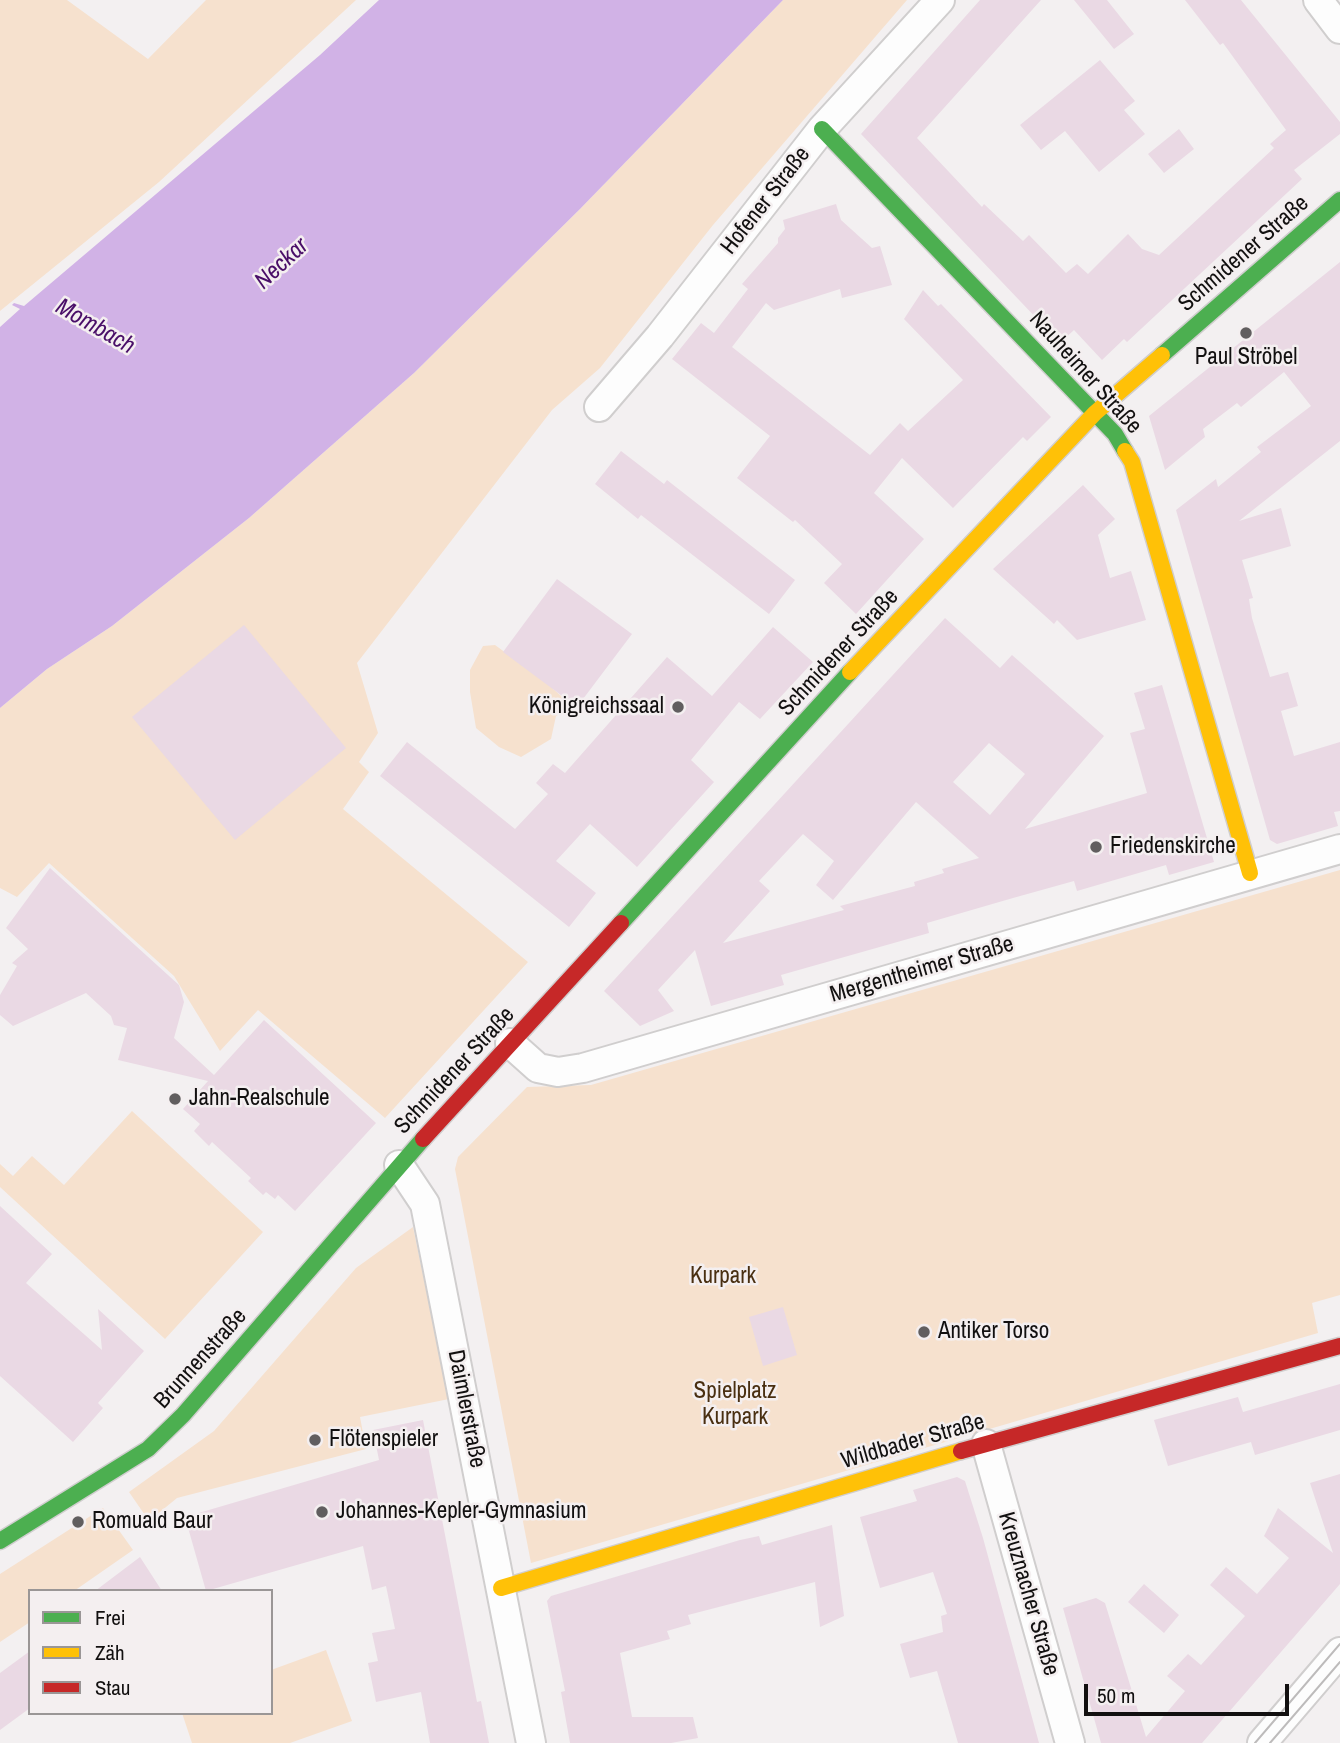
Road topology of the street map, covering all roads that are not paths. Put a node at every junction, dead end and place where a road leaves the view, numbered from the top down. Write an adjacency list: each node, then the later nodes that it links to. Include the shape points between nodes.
1 (940, 0): 4 (street, Hofener Straße)
2 (1318, 0): 3 (street)
3 (1340, 29)
4 (822, 129): 6 (street, Hofener Straße); 7 (main road, Nauheimer Straße)
5 (1340, 200): 7 (main road, Schmidener Straße)
6 (599, 407)
7 (1095, 413): 9 (main road, Nauheimer Straße, via 1132,462); 10 (main road, Schmidener Straße)
8 (1340, 849): 9 (street, Mergentheimer Straße)
9 (1250, 873): 10 (street, Mergentheimer Straße, via 583,1068 558,1072 538,1068)
10 (510, 1043): 11 (main road, Schmidener Straße)
11 (399, 1165): 14 (main road, Brunnenstraße, via 204,1394 148,1449); 15 (street, Daimlerstraße, via 425,1204)
12 (1340, 1346): 13 (main road, Wildbader Straße)
13 (986, 1444): 15 (main road, Wildbader Straße); 18 (street, Kreuznacher Straße)
14 (0, 1541)
15 (501, 1588): 17 (street, Daimlerstraße)
16 (1340, 1653): 19 (street)
17 (531, 1743)
18 (1070, 1743)
19 (1262, 1743)

